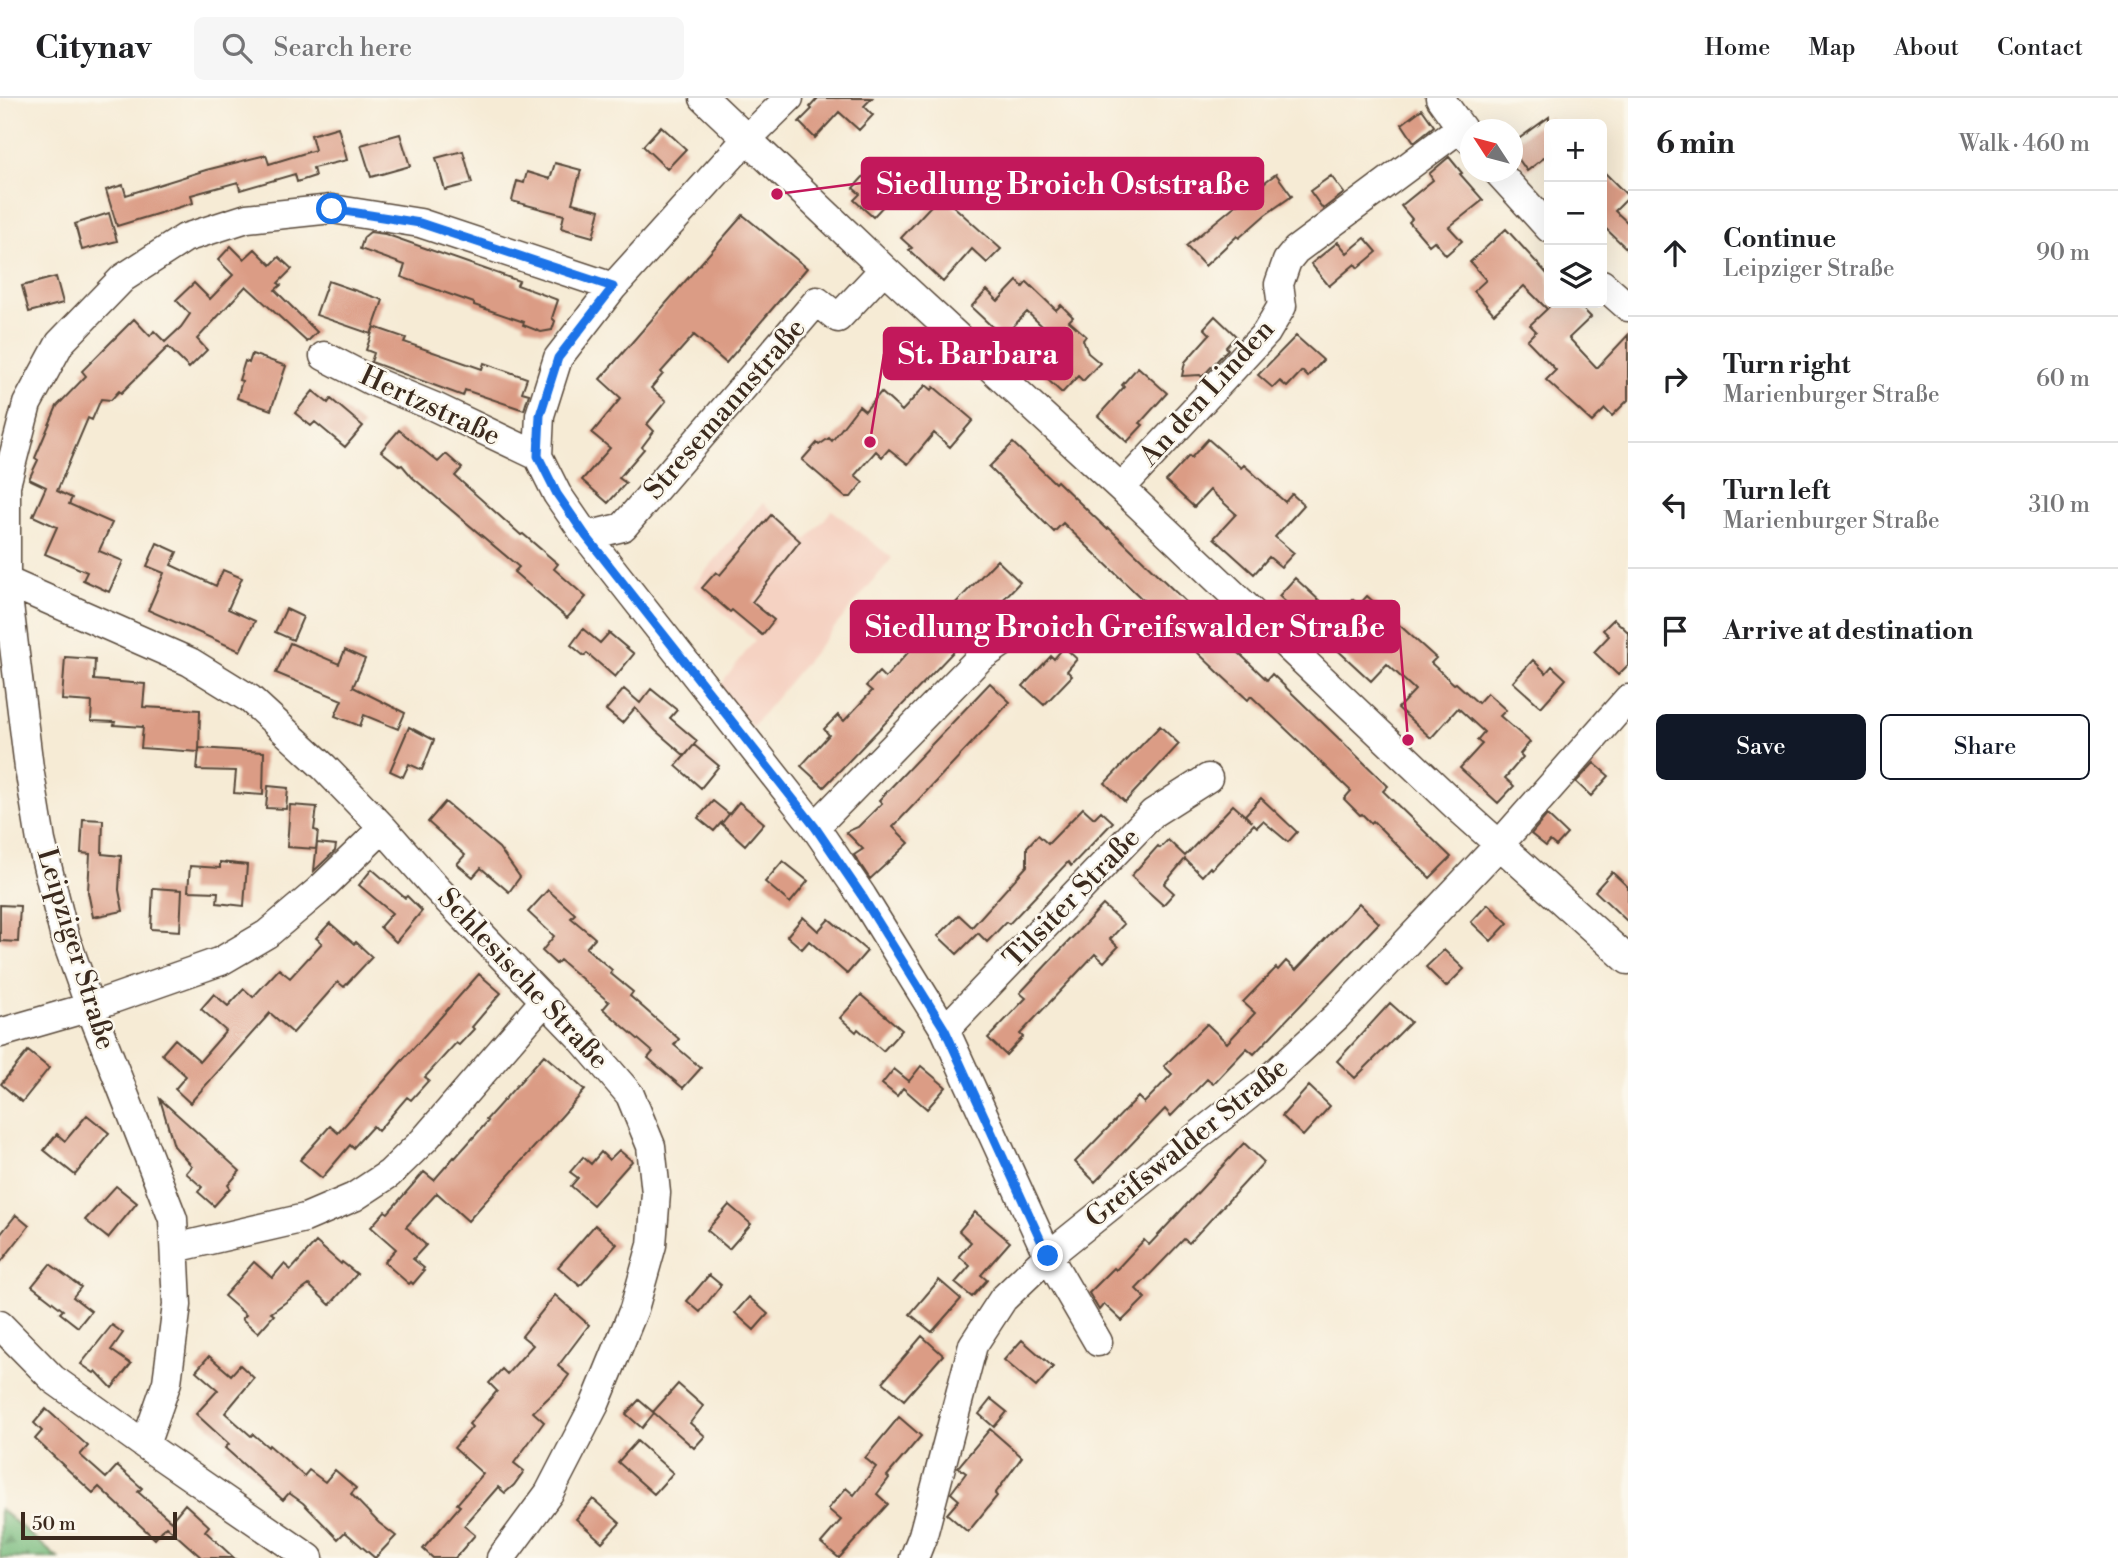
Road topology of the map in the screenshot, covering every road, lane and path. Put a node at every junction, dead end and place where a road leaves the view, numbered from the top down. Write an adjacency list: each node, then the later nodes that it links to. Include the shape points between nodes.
1 (704, 98): 6 (street)
2 (789, 98): 6 (street)
3 (1440, 98): 4 (street)
4 (1460, 127)
5 (1460, 137): 15 (street, An den Linden, via 1296,250 1279,284 1282,306 1266,333)
6 (747, 140): 9 (street); 10 (street)
7 (1507, 182): 8 (street)
8 (1544, 223)
9 (884, 269): 15 (street); 16 (street, Stresemannstraße, via 838,318 817,301 623,527)
10 (613, 287): 14 (street, via 558,358 540,415); 17 (street, Leipziger Straße, via 420,223 332,209 247,218 185,238 123,278 60,343 27,404 6,485)
11 (1607, 288): 12 (street)
12 (1628, 307)
13 (324, 356): 14 (street, Hertzstraße)
14 (538, 456): 16 (street)
15 (1121, 488): 23 (street)
16 (586, 536): 21 (street)
17 (6, 581): 22 (street, Schlesische Straße, via 190,662 250,699); 26 (street, Leipziger Straße, via 41,841 64,934)
18 (1035, 620): 21 (street, via 980,658)
19 (1628, 699): 23 (street, Greifswalder Straße)
20 (1208, 778): 27 (street, Tilsiter Straße, via 1153,813)
21 (815, 827): 27 (street)
22 (383, 828): 25 (street, Schlesische Straße); 26 (street, via 267,934 221,961)
23 (1499, 845): 24 (street); 30 (street, Greifswalder Straße, via 1337,1016 1270,1078)
24 (1628, 960)
25 (545, 1000): 29 (street, via 389,1174 305,1218); 35 (street, Schlesische Straße, via 630,1095 651,1146 656,1193 652,1245 634,1309 595,1404 549,1493)
26 (90, 1007): 28 (street); 29 (street, Leipziger Straße, via 173,1219)
27 (945, 1030): 30 (street)
28 (0, 1033)
29 (175, 1248): 33 (street, Leipziger Straße, via 177,1306 167,1382)
30 (1048, 1256): 32 (street); 36 (street, Greifswalder Straße, via 1003,1299 974,1345)
31 (0, 1325): 33 (street, via 54,1379)
32 (1098, 1342)
33 (145, 1446): 34 (street)
34 (309, 1558)
35 (501, 1558)
36 (914, 1558)

